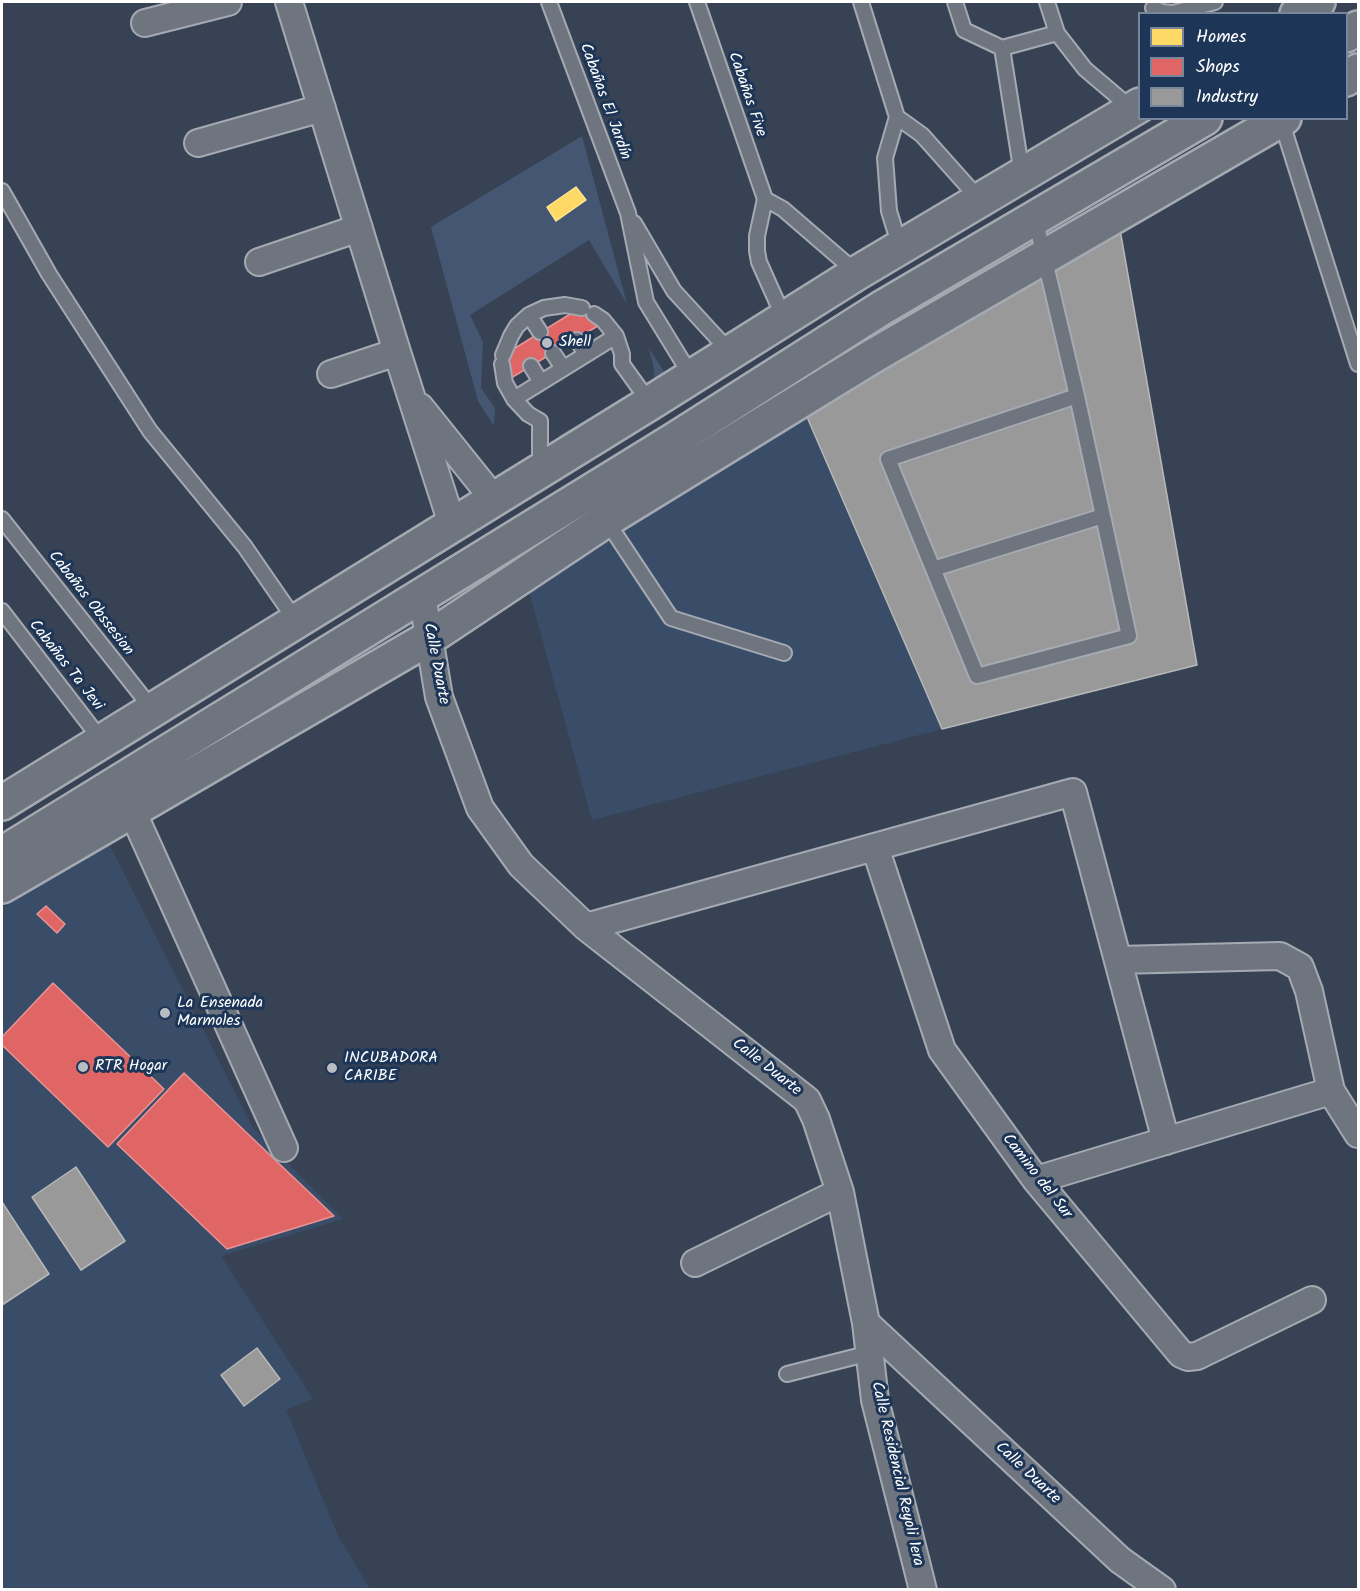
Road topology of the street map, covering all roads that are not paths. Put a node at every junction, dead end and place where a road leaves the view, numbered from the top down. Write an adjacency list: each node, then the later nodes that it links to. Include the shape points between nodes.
1 (228, 2): 12 (street)
2 (289, 2): 16 (street)
3 (549, 2): 26 (lane, Cabañas El Jardín)
4 (697, 2): 24 (lane, Cabañas Five)
5 (861, 2): 17 (lane)
6 (955, 2): 14 (lane, via 964,30)
7 (1047, 2): 13 (lane)
8 (1215, 2): 10 (lane)
9 (1318, 2): 11 (main road)
10 (1180, 12)
11 (1300, 12)
12 (145, 23)
13 (1057, 33): 14 (lane); 15 (lane, via 1084,69)
14 (1002, 48): 22 (lane)
15 (1136, 107): 22 (main road)
16 (322, 108): 21 (street); 28 (street)
17 (897, 117): 25 (lane, via 922,135); 29 (lane, via 885,158 889,211)
18 (1202, 120): 27 (main road)
19 (1280, 120): 30 (main road)
20 (1282, 120): 44 (lane)
21 (198, 144)
22 (1022, 175): 25 (main road)
23 (2, 190): 63 (lane, via 49,274 150,431 244,547)
24 (765, 199): 32 (lane, via 783,208); 35 (lane, via 757,250)
25 (979, 199): 29 (main road)
26 (628, 213): 41 (lane, Cabañas El Jardín, via 674,291); 48 (lane, Cabañas El Jardín, via 646,302)
27 (1035, 218): 30 (lane); 61 (main road, via 880,309)
28 (359, 228): 31 (street); 40 (street)
29 (900, 247): 32 (main road)
30 (1043, 256): 51 (lane); 58 (main road)
31 (259, 262)
32 (857, 273): 35 (main road)
33 (556, 306): 34 (lane); 36 (lane); 38 (lane, via 588,311 603,320)
34 (529, 315): 37 (lane); 52 (lane, via 517,326 503,360 505,382)
35 (784, 318): 41 (main road)
36 (564, 319)
37 (540, 332)
38 (616, 336): 43 (lane); 53 (lane, via 622,364)
39 (577, 339): 43 (lane)
40 (397, 352): 47 (street); 50 (street)
41 (730, 352): 48 (main road)
42 (554, 353): 46 (lane)
43 (586, 354): 46 (lane)
44 (1359, 364)
45 (531, 366): 49 (lane)
46 (563, 368): 49 (lane)
47 (332, 374)
48 (692, 377): 53 (main road)
49 (541, 382): 52 (lane)
50 (411, 395): 55 (street); 59 (street)
51 (1077, 396): 56 (lane); 60 (lane, via 888,459)
52 (513, 399): 54 (lane, via 540,421)
53 (650, 403): 54 (main road)
54 (540, 471): 55 (main road)
55 (494, 498): 59 (main road)
56 (1103, 516): 60 (lane); 60 (lane, via 1129,636 977,675)
57 (2, 519): 66 (lane, Cabañas Obssesion)
58 (606, 520): 64 (main road); 65 (lane, via 671,618)
59 (452, 524): 63 (main road)
60 (933, 569)
61 (422, 595): 64 (street, Calle Duarte); 68 (main road)
62 (2, 612): 67 (lane, Cabañas Ta Jevi)
63 (296, 621): 66 (main road)
64 (429, 638): 68 (main road); 73 (street, Calle Duarte, via 439,697 480,808 521,865)
65 (784, 653)
66 (153, 710): 67 (main road)
67 (102, 741): 69 (main road)
68 (126, 797): 71 (main road); 72 (main road); 78 (street)
69 (2, 803)
70 (875, 847): 73 (street); 74 (street, via 1073,792); 79 (street, Camino del Sur, via 942,1050)
71 (2, 854)
72 (2, 886)
73 (586, 927): 80 (street, Calle Duarte, via 807,1100)
74 (1118, 960): 75 (street, via 1280,956 1300,967); 77 (street)
75 (1331, 1091): 76 (street); 77 (street)
76 (1359, 1134)
77 (1166, 1141): 79 (street)
78 (284, 1148)
79 (1036, 1180): 82 (street, Camino del Sur, via 1181,1354 1197,1356)
80 (840, 1192): 81 (street); 83 (street, Calle Duarte)
81 (695, 1263)
82 (1312, 1300)
83 (866, 1323): 84 (street, Calle Residencial Reyoli 1era); 87 (street, Calle Duarte, via 1120,1560)
84 (870, 1353): 85 (lane); 86 (street, Calle Residencial Reyoli 1era, via 875,1400)
85 (787, 1374)
86 (923, 1590)
87 (1162, 1590)

